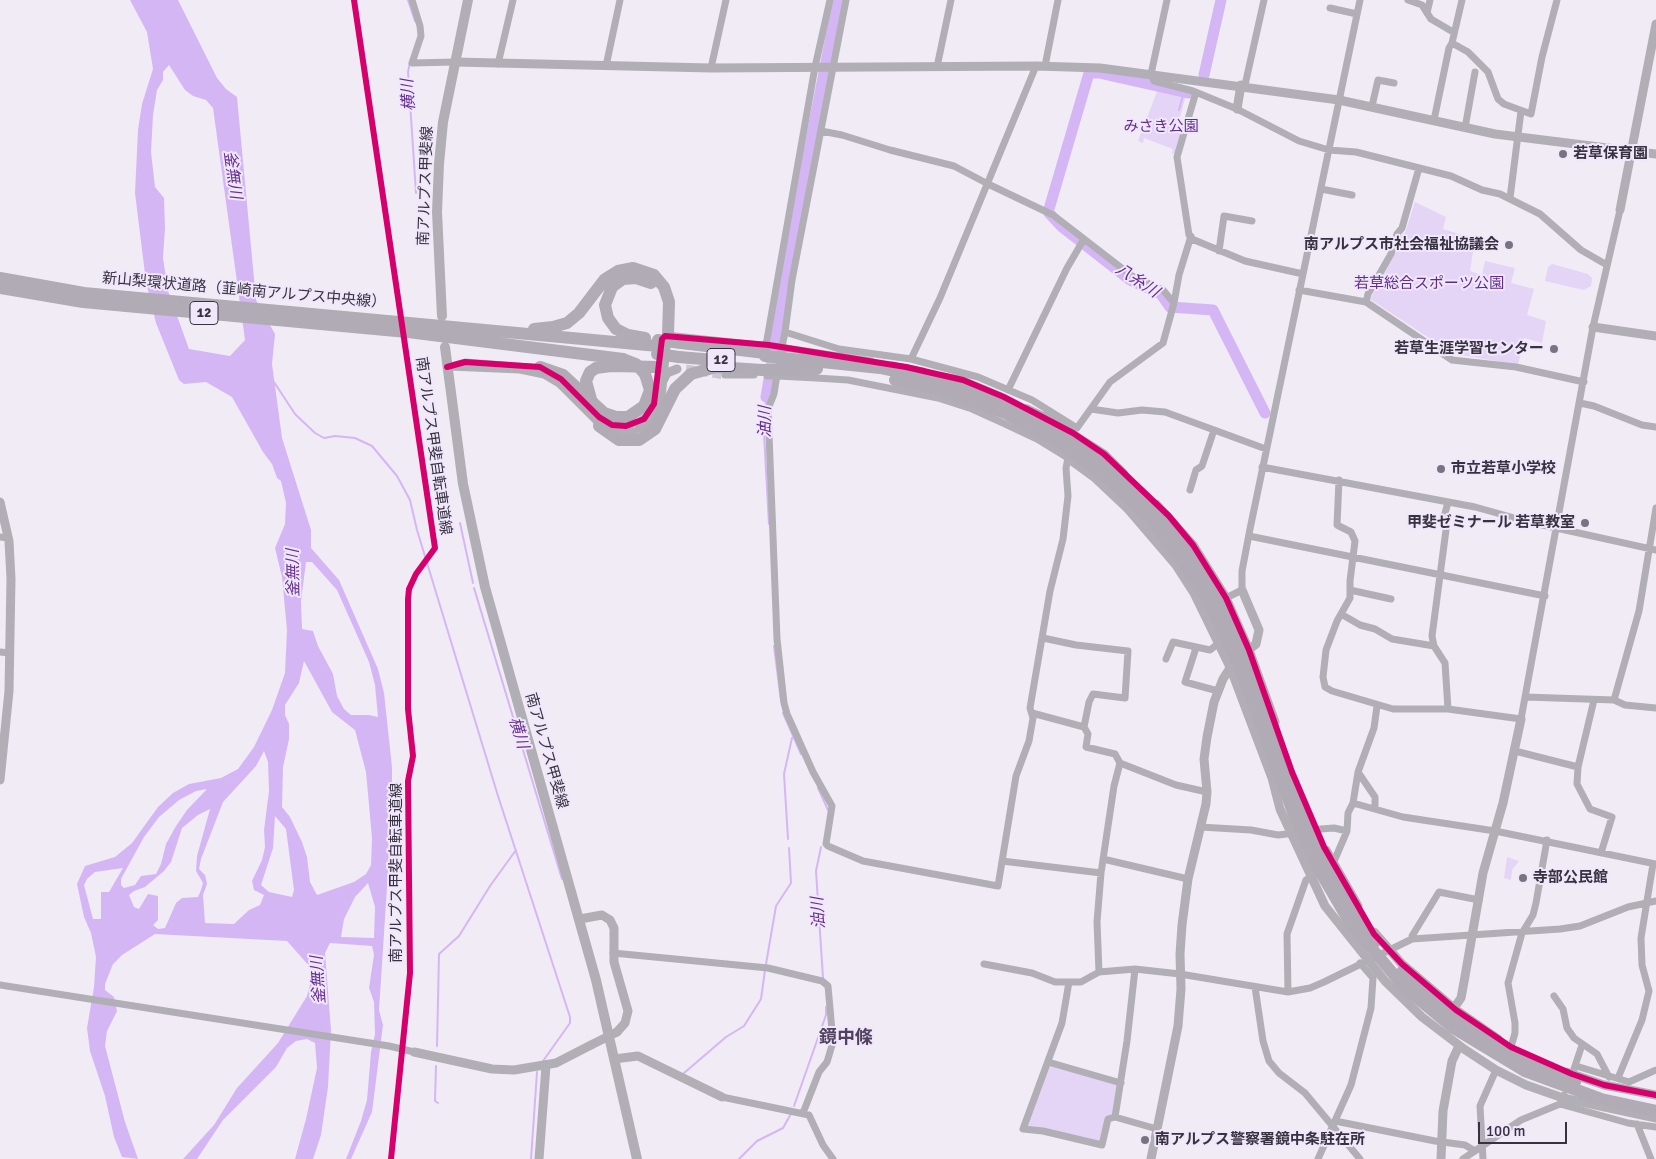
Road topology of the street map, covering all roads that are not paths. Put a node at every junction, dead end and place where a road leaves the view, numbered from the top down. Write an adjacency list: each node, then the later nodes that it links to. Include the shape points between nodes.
1 (412, 0): 23 (street, via 421,36 412,63)
2 (468, 0): 23 (main road, 南アルプス甲斐線)
3 (513, 0): 24 (street)
4 (620, 0): 25 (street)
5 (726, 0): 29 (street)
6 (830, 0): 28 (street)
7 (846, 0): 28 (street)
8 (951, 0): 26 (street)
9 (1058, 0): 27 (street)
10 (1167, 0): 31 (street)
11 (1264, 0): 34 (street)
12 (1360, 0): 19 (street)
13 (1408, 0): 18 (street, via 1422,5)
14 (1430, 0): 18 (street)
15 (1462, 0): 21 (street)
16 (1557, 0): 39 (street, via 1532,114)
17 (1330, 8): 19 (street)
18 (1427, 13): 21 (street)
19 (1357, 14): 36 (street)
20 (1656, 24): 45 (street)
21 (1453, 32): 22 (street)
22 (1452, 43): 39 (street, via 1468,52 1488,72 1498,99); 40 (street)
23 (455, 62): 24 (street); 64 (main road, 南アルプス甲斐線, via 443,122 439,164 437,212)
24 (498, 64): 25 (street)
25 (606, 66): 29 (street)
26 (937, 66): 27 (street); 28 (street)
27 (1040, 66): 31 (street); 48 (street)
28 (824, 67): 29 (street); 42 (street); 71 (street)
29 (711, 68)
30 (1475, 72): 41 (street)
31 (1151, 74): 32 (street); 35 (street, via 1154,81)
32 (1194, 79): 34 (street); 35 (street)
33 (1394, 83): 37 (street, via 1378,80)
34 (1243, 85): 36 (street); 38 (street)
35 (1194, 92): 38 (street); 54 (street, via 1177,157)
36 (1339, 100): 37 (street); 44 (street)
37 (1372, 106): 40 (street)
38 (1237, 109): 44 (street, via 1299,141)
39 (1521, 111): 43 (street)
40 (1434, 120): 41 (street)
41 (1465, 128): 43 (street)
42 (821, 131): 48 (street, via 950,164); 67 (street)
43 (1516, 138): 45 (street); 51 (street)
44 (1329, 150): 47 (street, via 1356,152); 49 (street)
45 (1632, 151): 46 (street); 52 (street)
46 (1656, 154)
47 (1419, 168): 51 (street); 62 (street, via 1402,228)
48 (988, 184): 55 (street, via 1053,214); 72 (street)
49 (1321, 189): 50 (street); 58 (street)
50 (1352, 195)
51 (1510, 198): 57 (street, via 1550,222 1581,250)
52 (1620, 210): 57 (street)
53 (1252, 221): 56 (street, via 1224,216)
54 (1191, 236): 56 (street); 63 (street)
55 (1082, 241): 63 (street, via 1132,276 1163,290); 80 (street)
56 (1219, 251): 58 (street, via 1245,262)
57 (1607, 265): 66 (street)
58 (1303, 274): 61 (street)
59 (0, 278): 65 (highway, 新山梨環状道路（韮崎南アルプス中央線） / 12, via 84,293)
60 (0, 288): 65 (highway, 新山梨環状道路（韮崎南アルプス中央線） / 12, via 83,302)
61 (1299, 290): 62 (street); 88 (street)
62 (1366, 302): 78 (street, via 1452,360 1516,367)
63 (1174, 305): 83 (street, via 1163,342 1110,382)
64 (442, 316)
65 (408, 327): 70 (highway, 新山梨環状道路（韮崎南アルプス中央線） / 12); 70 (highway, via 552,327 573,318 612,274 633,268 654,275 664,287 670,302); 81 (highway, bridge, via 624,359 636,364 645,374 649,395 644,406 634,415 610,416)
66 (1594, 327): 68 (street); 78 (street)
67 (785, 332): 72 (street, via 839,349); 73 (street)
68 (1656, 336)
69 (446, 347): 74 (main road, 南アルプス甲斐線)
70 (671, 347): 70 (highway, via 658,291 642,279 629,278 617,283 609,292 606,305 612,324 628,335); 71 (highway); 76 (street); 76 (street, via 667,372)
71 (765, 359): 73 (highway, bridge); 73 (street); 77 (street); 85 (highway, via 691,374 675,389 655,429 638,440 619,440)
72 (911, 359): 80 (street, via 955,370)
73 (780, 362): 79 (highway); 84 (street, via 906,367 963,380); 89 (street, via 938,398 972,409 1037,439); 146 (street, via 768,409 779,661 787,714 832,806 826,844 863,861 998,886)
74 (448, 367): 75 (street, via 465,362); 85 (street, via 520,370 544,375 558,384); 155 (main road, 南アルプス甲斐線, via 463,484 485,587)
75 (540, 367): 76 (street, via 561,379 599,417 612,424 626,426 644,419 651,410); 81 (highway, via 563,375)
76 (663, 371): 81 (highway, via 611,366 593,369 588,374 586,385); 85 (street, via 658,411 646,425 623,433)
77 (725, 375)
78 (1584, 382): 82 (street)
79 (940, 385): 188 (highway, bridge, via 1009,405 1064,435 1114,472 1159,515 1178,539 1212,590 1240,645 1303,812 1340,891 1372,938 1411,981 1457,1019 1530,1063 1588,1087); 189 (highway, bridge, via 1005,413 1060,443 1108,478 1151,520 1171,545 1204,594 1228,640 1294,815 1329,889 1366,944 1405,988 1452,1027 1525,1071 1601,1099)
80 (1008, 390): 83 (street, via 1032,400 1077,428)
81 (592, 401)
82 (1580, 403): 86 (street); 96 (street)
83 (1091, 409): 87 (street, via 1118,413 1164,412)
84 (1044, 416): 97 (street, via 1104,454)
85 (599, 426)
86 (1656, 427)
87 (1214, 430): 88 (street); 92 (street)
88 (1266, 449): 90 (street)
89 (1068, 458): 100 (street, via 1105,487); 110 (street, via 1066,522)
90 (1262, 467): 91 (street); 98 (street)
91 (1339, 480): 94 (street); 102 (street, via 1337,525 1351,532 1356,541)
92 (1190, 490)
93 (0, 502): 99 (street)
94 (1448, 502): 96 (street); 103 (street, via 1443,521 1446,530)
95 (1656, 508): 101 (street)
96 (1557, 529): 101 (street); 106 (street)
97 (1180, 530): 100 (street); 107 (street)
98 (1249, 536): 102 (street); 104 (street)
99 (4, 537): 116 (street, via 11,560)
100 (1161, 546): 111 (street, via 1202,606)
101 (1653, 549): 123 (street, via 1640,611)
102 (1354, 559): 103 (street); 105 (street)
103 (1440, 575): 106 (street); 112 (street, via 1432,636)
104 (1242, 590): 107 (street); 114 (street, via 1259,630 1256,644)
105 (1350, 590): 108 (street); 109 (street, via 1350,598)
106 (1545, 596): 121 (street)
107 (1226, 598): 114 (street)
108 (1391, 599)
109 (1341, 614): 112 (street, via 1392,639); 124 (street, via 1326,650 1325,687)
110 (1043, 638): 127 (street, via 1030,708); 129 (street, via 1128,651 1125,698 1093,694)
111 (1219, 643): 113 (street, via 1210,650); 118 (street)
112 (1434, 646): 126 (street, via 1445,663)
113 (1196, 648): 117 (street, via 1173,642); 120 (street, via 1185,682)
114 (1249, 650): 118 (street); 139 (street, via 1292,772)
115 (0, 652): 116 (street)
116 (10, 653): 134 (street)
117 (1166, 659)
118 (1230, 667): 119 (street); 120 (street)
119 (1239, 688): 120 (street, via 1231,684); 142 (street)
120 (1218, 690): 135 (street, via 1204,759)
121 (1525, 697): 122 (street); 128 (street)
122 (1594, 700): 123 (street); 132 (street)
123 (1614, 700): 125 (street)
124 (1377, 706): 126 (street, via 1407,710); 133 (street, via 1374,728)
125 (1656, 708)
126 (1448, 709): 128 (street)
127 (1032, 713): 129 (street); 146 (street, via 1030,740 1016,776)
128 (1521, 719): 130 (street)
129 (1084, 727): 131 (street, via 1088,734 1086,747 1115,754)
130 (1515, 751): 132 (street); 140 (street)
131 (1120, 763): 135 (street, via 1176,785); 145 (street)
132 (1578, 767): 144 (street, via 1577,784 1590,809 1612,817)
133 (1358, 772): 136 (street); 137 (street, via 1375,797)
134 (0, 780)
135 (1207, 792): 138 (street)
136 (1353, 802): 137 (street); 141 (street, via 1348,813)
137 (1375, 809): 140 (street, via 1403,817)
138 (1200, 827): 142 (street, via 1251,830 1278,836); 151 (street)
139 (1316, 828): 141 (street); 142 (street); 148 (street)
140 (1495, 830): 143 (street, via 1507,835); 152 (street)
141 (1347, 831): 148 (street)
142 (1291, 834): 150 (street)
143 (1547, 840): 144 (street); 156 (street, via 1533,915)
144 (1601, 853): 147 (street)
145 (1103, 859): 149 (street); 151 (street)
146 (1002, 861): 149 (street)
147 (1655, 864): 154 (street)
148 (1333, 865): 150 (street); 159 (street, via 1374,934)
149 (1101, 873): 164 (street, via 1097,922)
150 (1312, 876): 161 (street, via 1325,906); 169 (street, via 1306,880 1287,934)
151 (1188, 879): 165 (street)
152 (1479, 900): 157 (street); 158 (street, via 1439,892)
153 (1656, 900): 154 (street)
154 (1646, 903): 156 (street, via 1580,926); 183 (street, via 1641,938 1642,965 1649,991 1642,1020)
155 (580, 918): 160 (street, via 597,915 610,920 615,932); 176 (main road, 南アルプス甲斐線)
156 (1522, 933): 157 (street); 174 (street, via 1508,983 1515,1023)
157 (1473, 935): 158 (street); 171 (street, via 1461,998)
158 (1412, 939): 159 (street)
159 (1388, 950): 161 (street); 171 (street)
160 (613, 953): 178 (street, bridge, via 628,1012 625,1023 617,1032); 190 (street, via 768,968 822,981 828,986 833,1042)
161 (1364, 961): 169 (street, via 1310,988); 173 (street, via 1416,1011); 193 (street, via 1373,978 1371,1008 1350,1085)
162 (984, 964): 166 (street, via 1032,973 1055,982)
163 (1135, 969): 164 (street); 165 (street); 184 (street)
164 (1099, 972): 166 (street, via 1081,982)
165 (1180, 974): 168 (street); 196 (street, via 1178,1026)
166 (1069, 982): 177 (street, via 1062,1023)
167 (3, 985): 175 (street)
168 (1255, 987): 169 (street); 193 (street, via 1260,1027 1269,1061)
169 (1288, 992)
170 (1554, 996): 172 (street, via 1564,1009 1567,1028)
171 (1454, 1008): 174 (street)
172 (1582, 1045): 180 (street); 182 (street, via 1598,1054)
173 (1459, 1046): 179 (street); 197 (street, via 1450,1072)
174 (1511, 1046): 180 (street)
175 (414, 1052): 178 (street, via 492,1069)
176 (614, 1060): 186 (street, via 638,1056); 200 (main road, 南アルプス甲斐線)
177 (1048, 1062): 184 (street); 191 (street, via 1023,1129 1102,1145 1108,1119)
178 (546, 1066): 199 (street)
179 (1496, 1070): 187 (street); 198 (street, via 1480,1106)
180 (1574, 1070): 182 (street); 185 (street, via 1604,1085); 187 (street)
181 (1656, 1070): 183 (street, via 1629,1082)
182 (1609, 1077): 183 (street)
183 (1618, 1078)
184 (1121, 1083): 191 (street)
185 (1656, 1095)
186 (722, 1097): 190 (street)
187 (1562, 1101): 192 (street); 194 (street); 198 (street, via 1520,1120)
188 (1656, 1102)
189 (1656, 1111)
190 (803, 1112): 201 (street, via 809,1115)
191 (1115, 1117): 196 (street)
192 (1656, 1118)
193 (1334, 1123): 197 (street); 203 (street); 204 (street)
194 (1637, 1124): 195 (street); 208 (street)
195 (1656, 1127)
196 (1157, 1129): 202 (street)
197 (1440, 1142): 198 (street); 205 (street)
198 (1476, 1150): 206 (street); 207 (street)
199 (539, 1159)
200 (637, 1159)
201 (833, 1159)
202 (1152, 1159)
203 (1318, 1159)
204 (1360, 1159)
205 (1441, 1159)
206 (1463, 1159)
207 (1482, 1159)
208 (1651, 1159)

